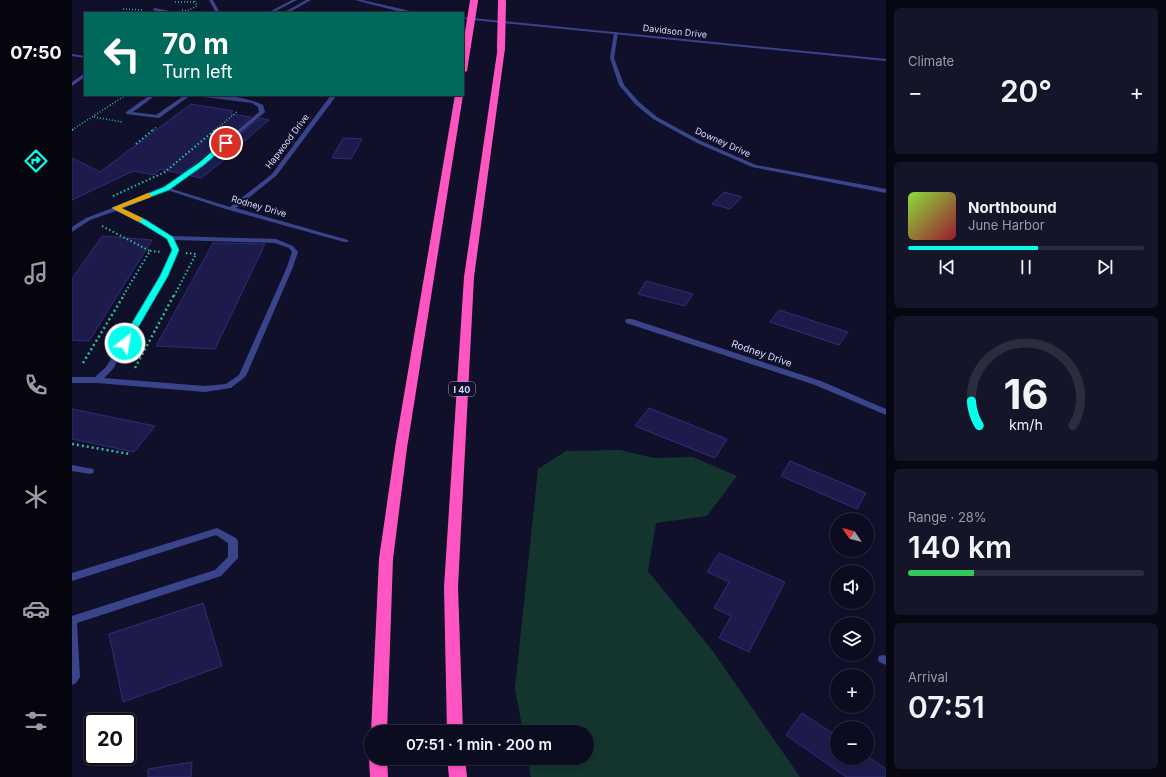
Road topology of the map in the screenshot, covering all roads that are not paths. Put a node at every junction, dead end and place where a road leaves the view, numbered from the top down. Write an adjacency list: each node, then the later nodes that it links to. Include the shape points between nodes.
1 (211, 0): 9 (street)
2 (295, 0): 10 (street)
3 (309, 0): 11 (street)
4 (357, 0): 12 (street)
5 (474, 0): 18 (highway, bridge)
6 (502, 1): 43 (highway, I 40, bridge, via 501,48 469,277 451,587)
7 (155, 9): 8 (street)
8 (168, 12)
9 (217, 12)
10 (271, 12)
11 (287, 12)
12 (405, 12)
13 (464, 18): 14 (street, Davidson Drive)
14 (616, 33): 17 (street, Davidson Drive); 27 (street, Downey Drive, via 612,58 622,85 637,103 655,118 699,142 754,166)
15 (72, 55): 16 (street)
16 (84, 57)
17 (886, 60)
18 (464, 64)
19 (84, 76): 20 (street)
20 (72, 84)
21 (152, 96): 22 (street, via 128,113 157,117)
22 (187, 96)
23 (211, 96): 26 (street, via 253,102 261,106 262,112 202,163)
24 (333, 96): 29 (street, Hapwood Drive, via 274,175)
25 (459, 96): 42 (highway, via 401,448 386,559)
26 (167, 188): 28 (street); 29 (street, Rodney Drive)
27 (886, 191)
28 (115, 208): 30 (street); 31 (street)
29 (231, 209): 32 (street, Rodney Drive)
30 (72, 230)
31 (171, 238): 35 (street, via 175,250 164,276 109,369); 35 (street, via 276,242 291,247 295,252 242,376 228,386 205,389)
32 (346, 241)
33 (629, 321): 36 (street, Rodney Drive, via 818,383)
34 (72, 380): 35 (street)
35 (97, 380)
36 (886, 412)
37 (72, 468): 38 (street)
38 (90, 471)
39 (72, 578): 40 (street, via 217,531 233,541 233,558 218,573)
40 (72, 620): 41 (street, via 75,677)
41 (72, 680)
42 (378, 725)
43 (455, 725)
44 (378, 765): 46 (highway)
45 (457, 765): 47 (highway)
46 (379, 777)
47 (458, 777)

